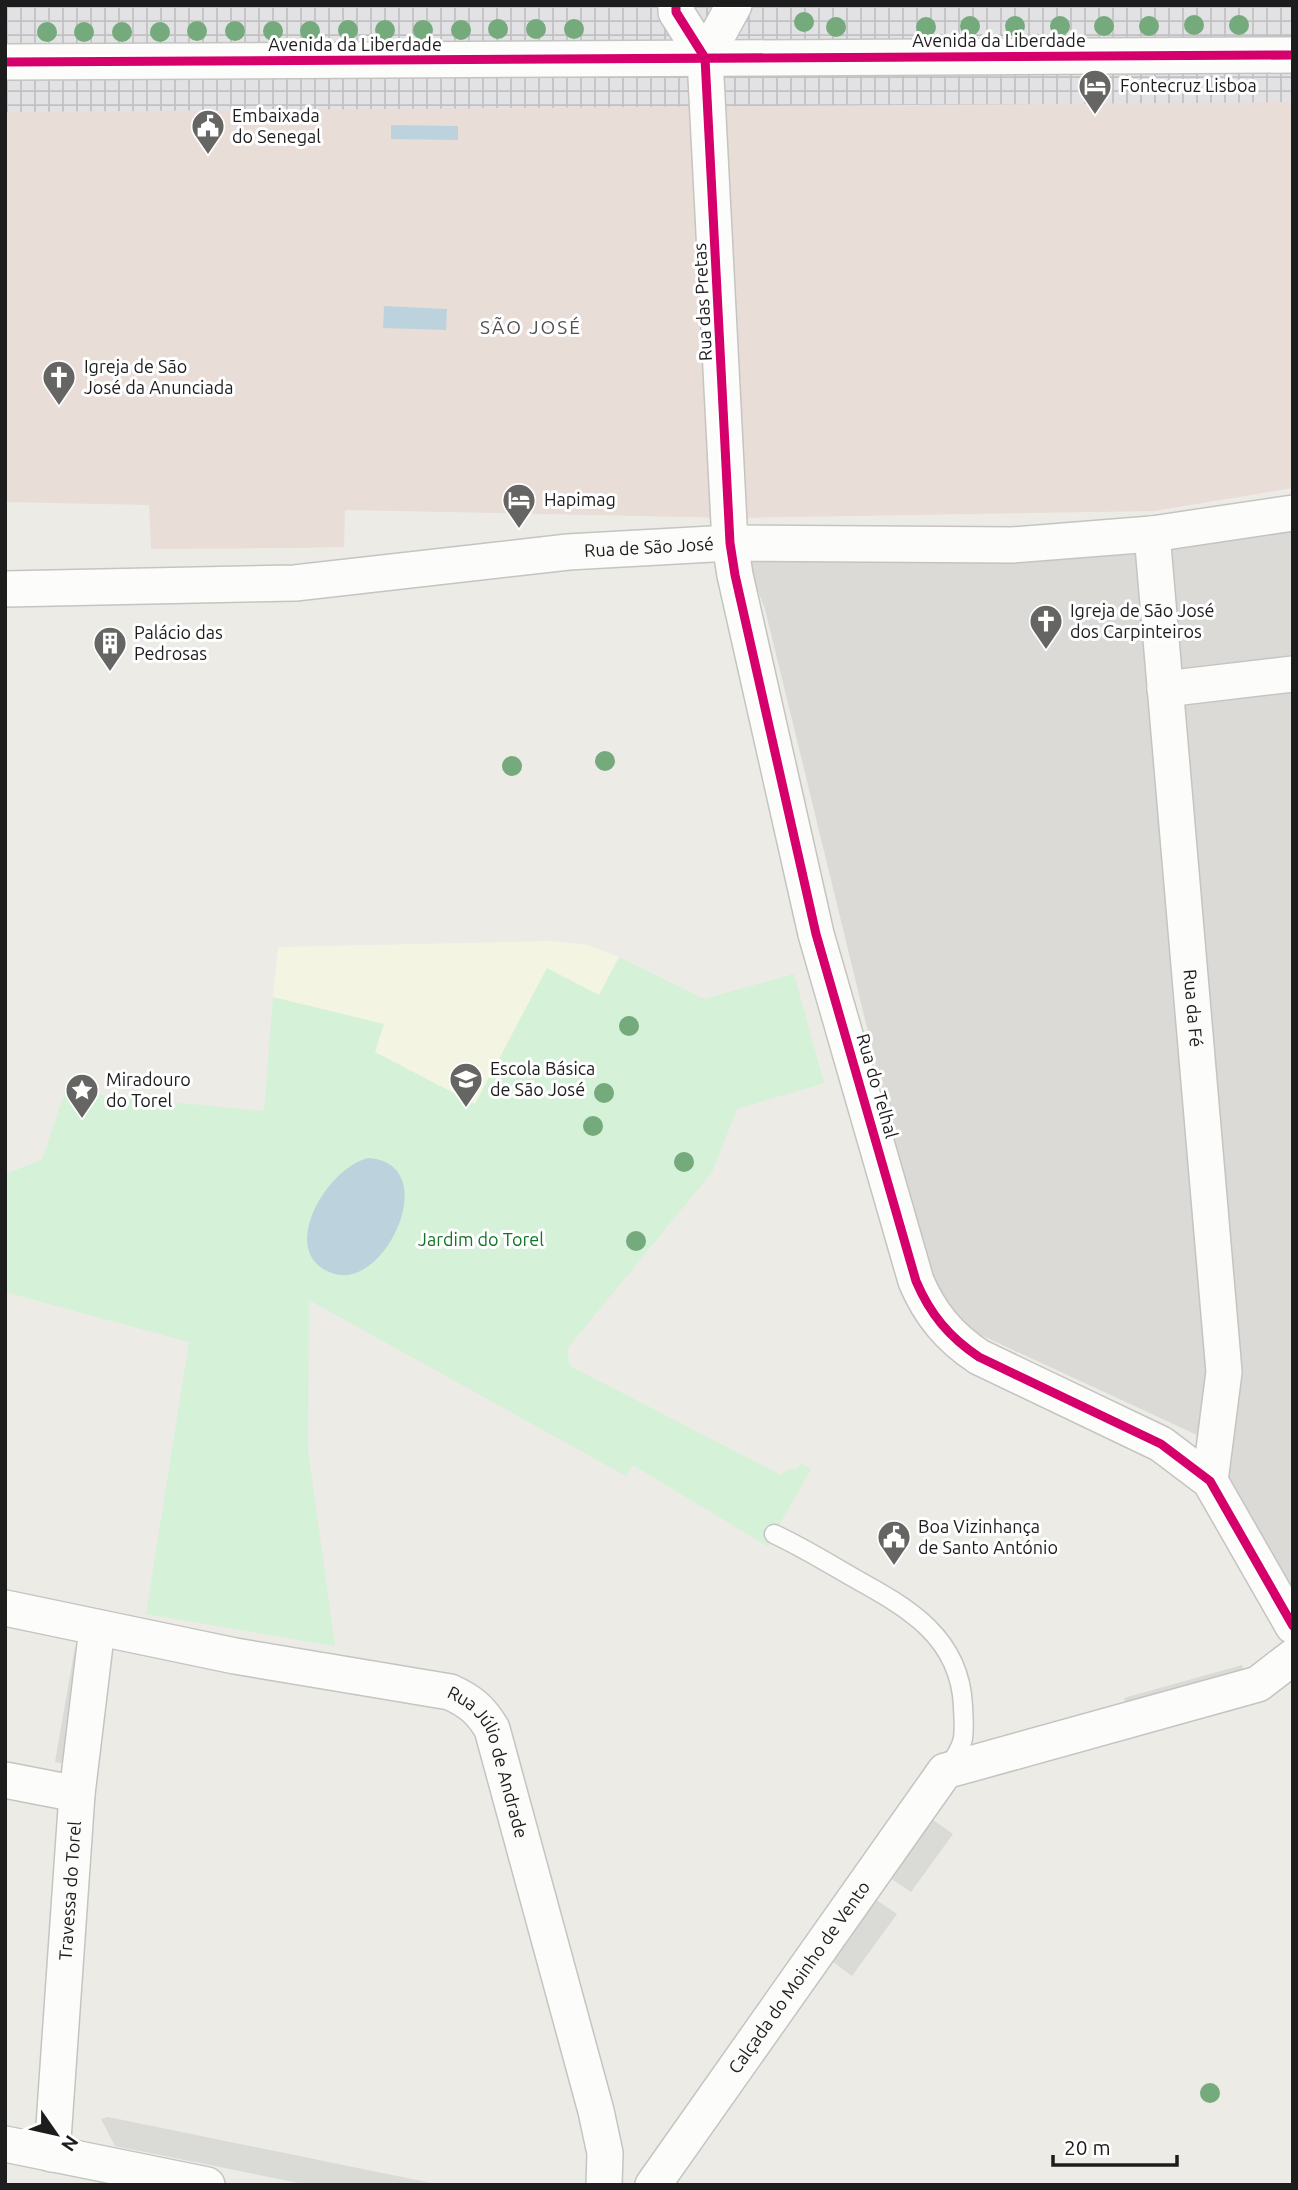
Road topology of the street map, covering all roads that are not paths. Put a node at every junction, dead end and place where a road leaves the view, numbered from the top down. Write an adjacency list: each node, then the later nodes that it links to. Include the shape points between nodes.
1 (676, 5): 4 (street)
2 (734, 5): 4 (street)
3 (1293, 55): 4 (street, Avenida da Liberdade)
4 (705, 58): 5 (street, Avenida da Liberdade); 8 (street, Rua das Pretas)
5 (5, 62)
6 (1293, 513): 7 (street, Rua de São José)
7 (1152, 534): 8 (street, Rua de São José, via 1012,545); 11 (street, Rua da Fé)
8 (730, 544): 9 (street, Rua de São José, via 568,552 295,583); 12 (street, Rua do Telhal, via 816,934 924,1300 947,1332 979,1357 1161,1444)
9 (5, 589)
10 (1293, 674): 11 (street)
11 (1165, 689): 12 (street, Rua da Fé, via 1224,1373)
12 (1210, 1481): 16 (street)
13 (775, 1534): 17 (lane, Calçada do Moinho de Vento, via 911,1611 940,1639 962,1690 964,1745)
14 (5, 1608): 15 (street, Rua Júlio de Andrade)
15 (97, 1628): 19 (street, Travessa do Torel); 23 (street, Rua Júlio de Andrade, via 450,1692 482,1712 492,1728 596,2111 605,2154)
16 (1292, 1632): 17 (street, via 1258,1684)
17 (945, 1771): 24 (street, Calçada do Moinho de Vento)
18 (5, 1780): 19 (street)
19 (77, 1794): 21 (street, Travessa do Torel)
20 (5, 2144): 21 (street)
21 (52, 2154): 22 (street)
22 (207, 2185)
23 (604, 2185)
24 (653, 2185)

